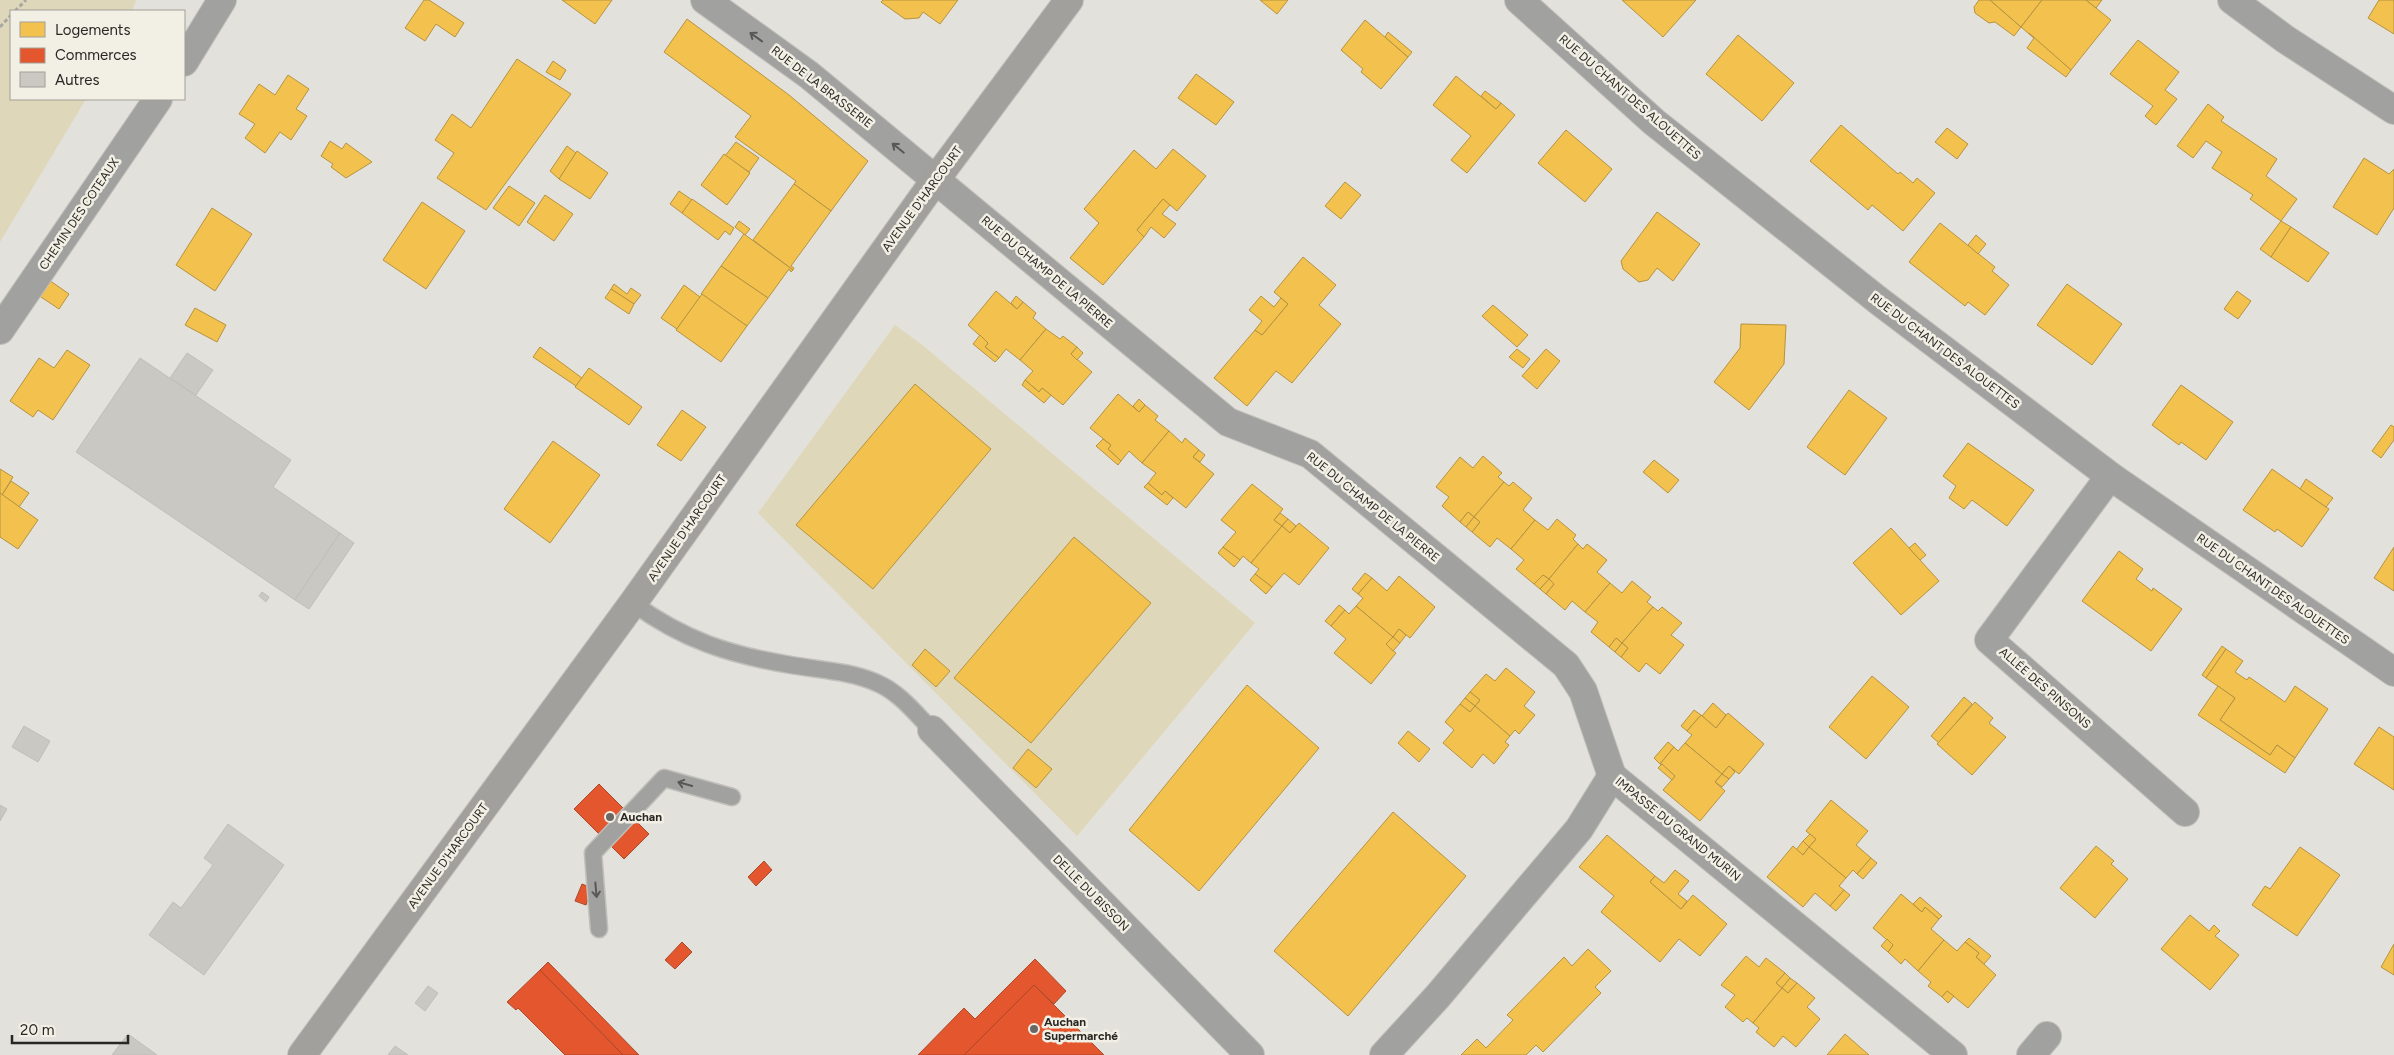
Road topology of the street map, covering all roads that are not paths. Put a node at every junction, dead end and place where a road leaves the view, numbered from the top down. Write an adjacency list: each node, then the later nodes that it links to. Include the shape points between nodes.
1 (222, 0): 6 (street)
2 (705, 0): 9 (street, RUE DE LA BRASSERIE, one-way to 2, via 809,75)
3 (1069, 0): 9 (main road, AVENUE D'HARCOURT)
4 (1519, 0): 11 (street, RUE DU CHANT DES ALOUETTES, via 1662,128 1879,301)
5 (2232, 0): 8 (street)
6 (185, 60)
7 (157, 100): 10 (street, CHEMIN DES COTEAUX)
8 (2394, 110)
9 (936, 179): 12 (main road, AVENUE D'HARCOURT); 15 (street, RUE DU CHAMP DE LA PIERRE, via 1228,422 1310,454 1566,665 1583,691)
10 (0, 330)
11 (2110, 476): 13 (street, RUE DU CHANT DES ALOUETTES); 17 (street, ALLÉE DES PINSONS, via 1990,640)
12 (633, 603): 14 (lane, via 660,623 716,648 754,659 877,683 909,706); 19 (main road, AVENUE D'HARCOURT)
13 (2394, 672)
14 (932, 730): 20 (street, DELLE DU BISSON)
15 (1612, 776): 21 (street, IMPASSE DU GRAND MURIN, via 1579,829); 22 (street, IMPASSE DU GRAND MURIN)
16 (732, 797): 18 (lane, one-way to 18, via 664,778 593,853)
17 (2185, 812)
18 (599, 929)
19 (302, 1055)
20 (1250, 1055)
21 (1384, 1055)
22 (1954, 1055)

